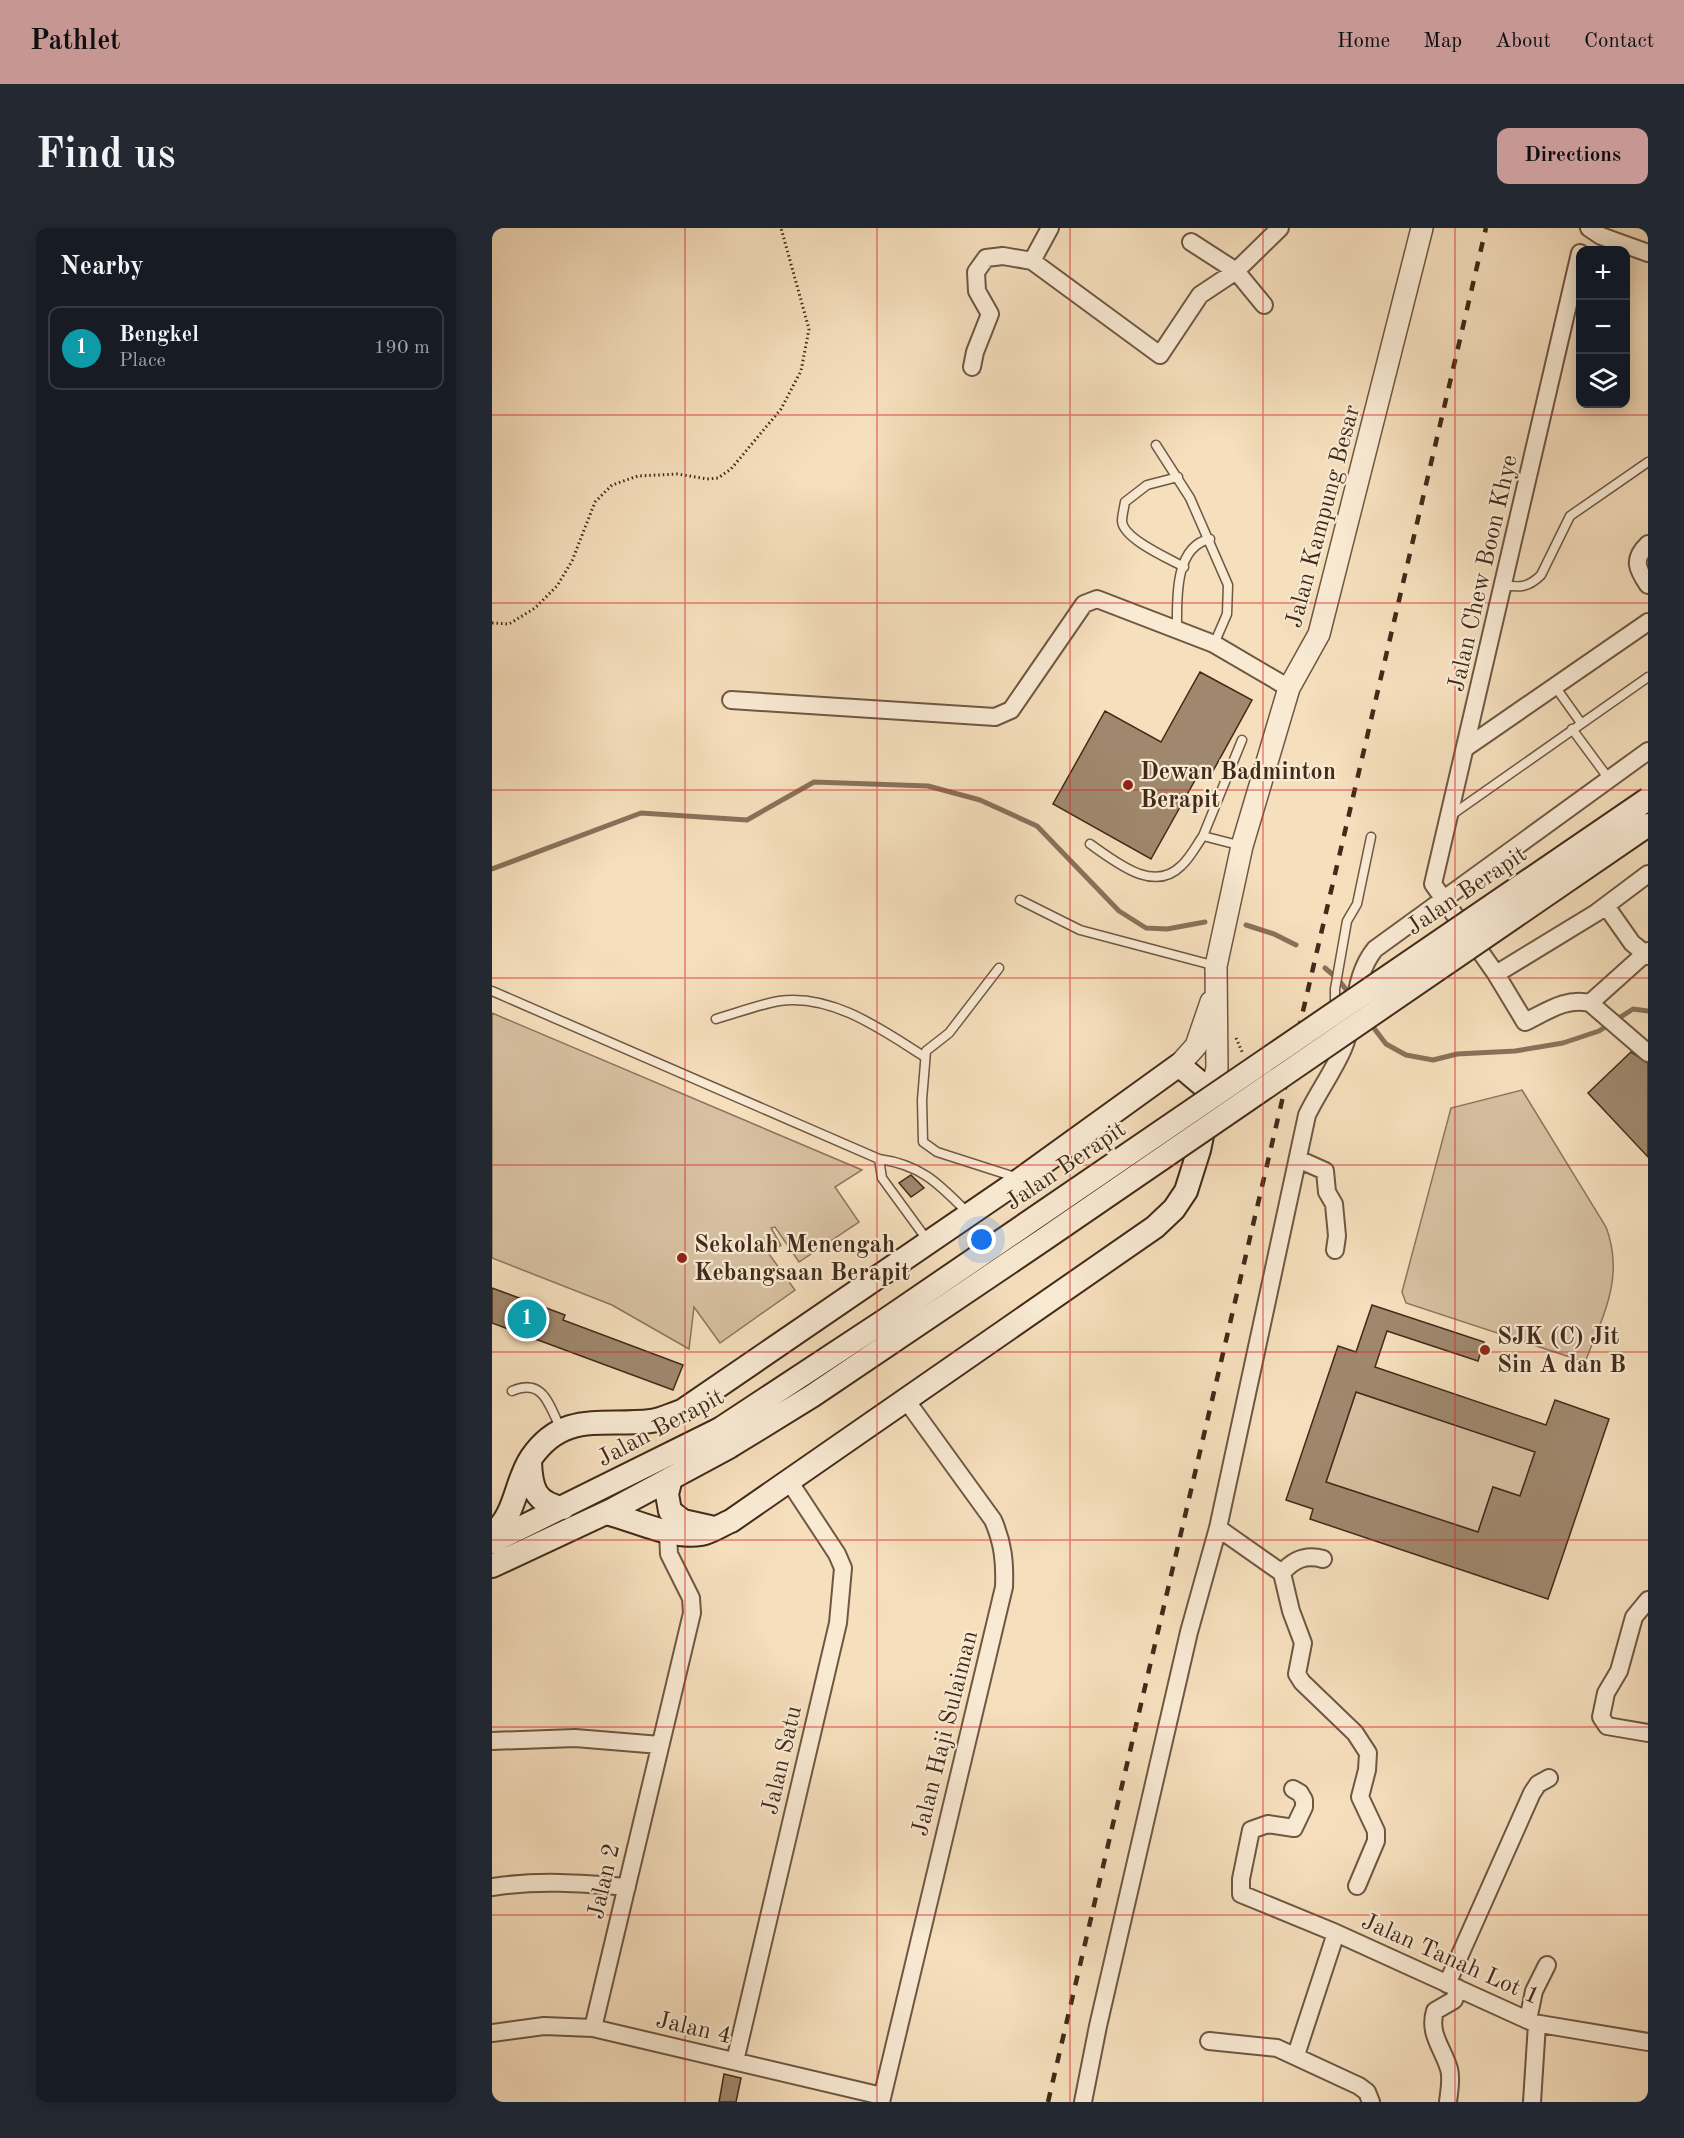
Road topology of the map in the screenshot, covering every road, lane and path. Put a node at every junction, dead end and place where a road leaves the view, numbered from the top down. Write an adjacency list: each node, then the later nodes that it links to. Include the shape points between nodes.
1 (781, 228): 22 (path, via 809,329 801,371 781,409 731,470 718,478 638,476 612,485 595,502 572,561 557,586 535,608 509,624)
2 (1050, 228): 9 (street)
3 (1280, 228): 10 (street)
4 (1422, 228): 28 (street, Jalan Kampung Besar, via 1319,634)
5 (1588, 228): 7 (street, Jalan Chew Boon Khye); 8 (street)
6 (1191, 242): 10 (street)
7 (1583, 246)
8 (1648, 253)
9 (1032, 261): 10 (street, via 1160,356 1200,295); 13 (street, via 1003,256 986,258 975,272 977,291 990,314)
10 (1236, 271): 12 (street)
11 (1576, 274): 20 (street, Jalan Chew Boon Khye)
12 (1264, 305)
13 (972, 367)
14 (1156, 445): 16 (lane)
15 (1648, 462): 20 (lane, via 1570,516 1536,580 1519,588)
16 (1178, 477): 17 (lane); 19 (lane, via 1146,484 1125,502 1122,522 1126,531 1144,545)
17 (1210, 539): 19 (lane, via 1199,541 1188,554); 25 (lane, via 1228,585 1227,614)
18 (1647, 545): 21 (street, via 1637,558 1636,567)
19 (1184, 567): 24 (lane, via 1178,592)
20 (1504, 585): 33 (street, Jalan Chew Boon Khye)
21 (1648, 585)
22 (492, 622)
23 (1648, 622): 27 (street)
24 (1177, 629): 25 (street); 29 (street, via 1097,599 1084,604 1022,698 1011,710 995,717)
25 (1214, 644): 28 (street)
26 (1648, 677): 30 (lane)
27 (1554, 685): 30 (lane); 33 (street)
28 (1289, 688): 42 (street, Jalan Kampung Besar)
29 (731, 700)
30 (1581, 723): 31 (lane)
31 (1572, 729): 35 (lane); 37 (lane)
32 (1242, 740): 39 (lane)
33 (1467, 747): 37 (street, Jalan Chew Boon Khye)
34 (1648, 752): 35 (street)
35 (1609, 779): 44 (street)
36 (1648, 799): 53 (main road, Jalan Berapit, bridge)
37 (1450, 816): 44 (street, Jalan Chew Boon Khye, via 1433,884)
38 (1648, 825): 68 (main road, bridge, via 812,1395)
39 (1203, 836): 41 (lane, via 1181,867 1150,878 1127,870); 42 (lane)
40 (1371, 837): 53 (lane, via 1357,904 1347,921 1335,989)
41 (1090, 844)
42 (1242, 846): 50 (street, Jalan Kampung Besar)
43 (1648, 874): 46 (street)
44 (1444, 899): 49 (street); 60 (street, via 1375,949 1365,961 1343,1048 1307,1115)
45 (1020, 900): 50 (lane, via 1080,930)
46 (1606, 906): 47 (street, via 1627,937); 49 (street)
47 (1647, 953): 52 (street)
48 (999, 968): 56 (lane, via 949,1033 926,1051)
49 (1496, 974): 52 (street, via 1525,1022 1567,1002)
50 (1216, 976): 57 (street, via 1196,1046); 58 (street, via 1217,1068)
51 (492, 991): 59 (lane)
52 (1590, 1003): 55 (street)
53 (1335, 1012): 68 (main road, Jalan Berapit, bridge, via 887,1319)
54 (716, 1019): 56 (lane, via 782,1001 812,1004 840,1010 876,1025)
55 (1648, 1053)
56 (925, 1057): 61 (lane, via 923,1142 937,1152)
57 (1179, 1065): 58 (main road); 61 (main road)
58 (1211, 1092): 66 (main road, via 1196,1160 1186,1191 1174,1209 1155,1227)
59 (879, 1159): 62 (lane, via 905,1164 930,1176); 63 (lane, via 882,1178)
60 (1298, 1159): 64 (street, via 1325,1171 1327,1192 1334,1204); 75 (street)
61 (1022, 1179): 62 (main road)
62 (968, 1213): 63 (main road)
63 (928, 1241): 67 (main road, via 682,1411 654,1421 591,1422)
64 (1335, 1250)
65 (512, 1391): 67 (lane, via 532,1386 541,1392)
66 (906, 1400): 71 (main road); 101 (street, Jalan Haji Sulaiman, via 993,1520 1005,1559 1004,1587)
67 (561, 1430): 69 (main road, via 542,1443)
68 (724, 1438): 70 (main road); 72 (main road, Jalan Berapit)
69 (530, 1461): 72 (main road, via 532,1490 541,1501); 77 (main road, via 509,1514)
70 (671, 1478): 73 (main road); 74 (main road, via 667,1494 669,1511 683,1521)
71 (789, 1481): 74 (main road); 100 (street, Jalan Satu, via 843,1568 838,1623)
72 (563, 1508): 78 (main road, Jalan Berapit)
73 (606, 1513): 76 (main road); 80 (main road)
74 (717, 1527): 76 (main road, via 702,1534)
75 (1218, 1528): 81 (street); 102 (street, via 1189,1632)
76 (668, 1533): 85 (street, Jalan 2, via 669,1554 691,1598 692,1612)
77 (492, 1534)
78 (492, 1542)
79 (1323, 1559): 81 (street, via 1301,1557)
80 (492, 1566)
81 (1282, 1573): 88 (street, via 1290,1611 1303,1643 1298,1674 1355,1733 1368,1753 1360,1797 1376,1831 1376,1841)
82 (1648, 1600): 83 (street, via 1634,1617 1601,1717 1607,1726)
83 (1648, 1733)
84 (492, 1740): 85 (street, via 575,1738)
85 (660, 1745): 90 (street, Jalan 2)
86 (1550, 1778): 93 (street, via 1538,1784 1532,1793)
87 (1293, 1789): 91 (street, Jalan Tanah Lot 1, via 1304,1800 1298,1823 1294,1828 1268,1824 1251,1830 1240,1878 1241,1894)
88 (1357, 1886)
89 (492, 1887): 90 (street, via 520,1882 568,1882)
90 (627, 1887): 95 (street, Jalan 2)
91 (1336, 1933): 93 (street, Jalan Tanah Lot 1); 99 (street)
92 (1547, 1965): 94 (street, via 1534,1991)
93 (1453, 1986): 94 (street, Jalan Tanah Lot 1); 104 (street, via 1454,2000 1435,2012 1432,2023 1432,2032 1450,2072)
94 (1532, 2022): 98 (street, Jalan Tanah Lot 1); 105 (street)
95 (593, 2028): 96 (street, Jalan 4, via 544,2026); 100 (street, Jalan 4)
96 (492, 2033)
97 (1209, 2041): 99 (street, via 1277,2048)
98 (1648, 2042)
99 (1296, 2055): 103 (street, via 1359,2086)
100 (735, 2061): 101 (street, Jalan 4)
101 (881, 2099)
102 (1083, 2102)
103 (1371, 2102)
104 (1448, 2102)
105 (1532, 2102)

